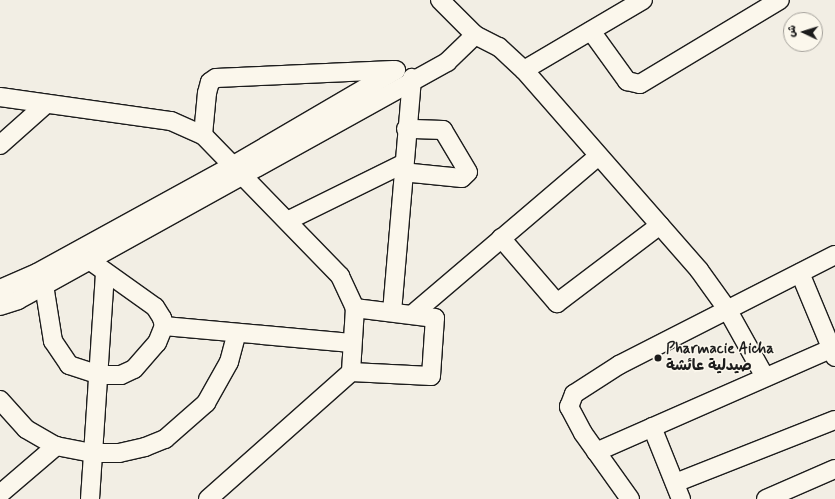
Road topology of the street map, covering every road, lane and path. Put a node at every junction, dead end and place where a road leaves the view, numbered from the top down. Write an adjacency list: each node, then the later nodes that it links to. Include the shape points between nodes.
1 (440, 0): 5 (street)
2 (644, 0): 4 (street)
3 (780, 0): 4 (street, via 640,84 627,81)
4 (590, 31): 7 (street)
5 (475, 35): 7 (street, via 499,46); 8 (street, via 447,62)
6 (396, 70): 8 (street); 12 (street, via 216,78 210,82 207,92); 16 (street)
7 (524, 70): 14 (street)
8 (412, 78): 11 (street); 16 (street)
9 (0, 97): 10 (street)
10 (44, 106): 12 (street, via 171,121); 13 (street)
11 (406, 129): 15 (street); 15 (street, via 442,130 468,172 462,178)
12 (203, 135): 16 (street)
13 (0, 145)
14 (597, 157): 18 (street); 19 (street)
15 (403, 168): 17 (street); 29 (street)
16 (237, 171): 17 (street); 21 (street); 25 (street, via 37,273)
17 (289, 220): 27 (street, via 340,276)
18 (660, 225): 19 (street, via 557,303); 28 (street)
19 (501, 238): 30 (street)
20 (835, 255): 23 (street)
21 (89, 260): 22 (street); 24 (street)
22 (105, 273): 31 (street, via 155,307); 36 (street)
23 (800, 273): 28 (street); 34 (street)
24 (44, 286): 26 (street); 36 (street, via 52,341 59,354 69,365)
25 (0, 289)
26 (0, 306)
27 (355, 308): 29 (street); 33 (street)
28 (728, 309): 37 (street); 42 (street, via 619,365 574,394 569,407)
29 (392, 312): 30 (street)
30 (414, 313): 35 (street, via 429,315 437,322 431,376)
31 (164, 326): 32 (street); 36 (street, via 157,343 134,369 121,376)
32 (237, 333): 33 (street); 43 (street, via 229,362 206,403 190,420 165,439 145,447 119,453)
33 (351, 343): 35 (street)
34 (834, 350): 37 (street)
35 (351, 372): 48 (street)
36 (100, 375): 43 (street)
37 (764, 377): 40 (street)
38 (0, 400): 41 (street, via 26,429)
39 (835, 420): 45 (street)
40 (652, 427): 42 (street); 45 (street)
41 (56, 446): 43 (street); 46 (street)
42 (596, 452): 49 (street)
43 (93, 453): 47 (street)
44 (835, 469): 50 (street)
45 (678, 491)
46 (0, 494)
47 (90, 499)
48 (208, 499)
49 (630, 499)
50 (766, 499)

